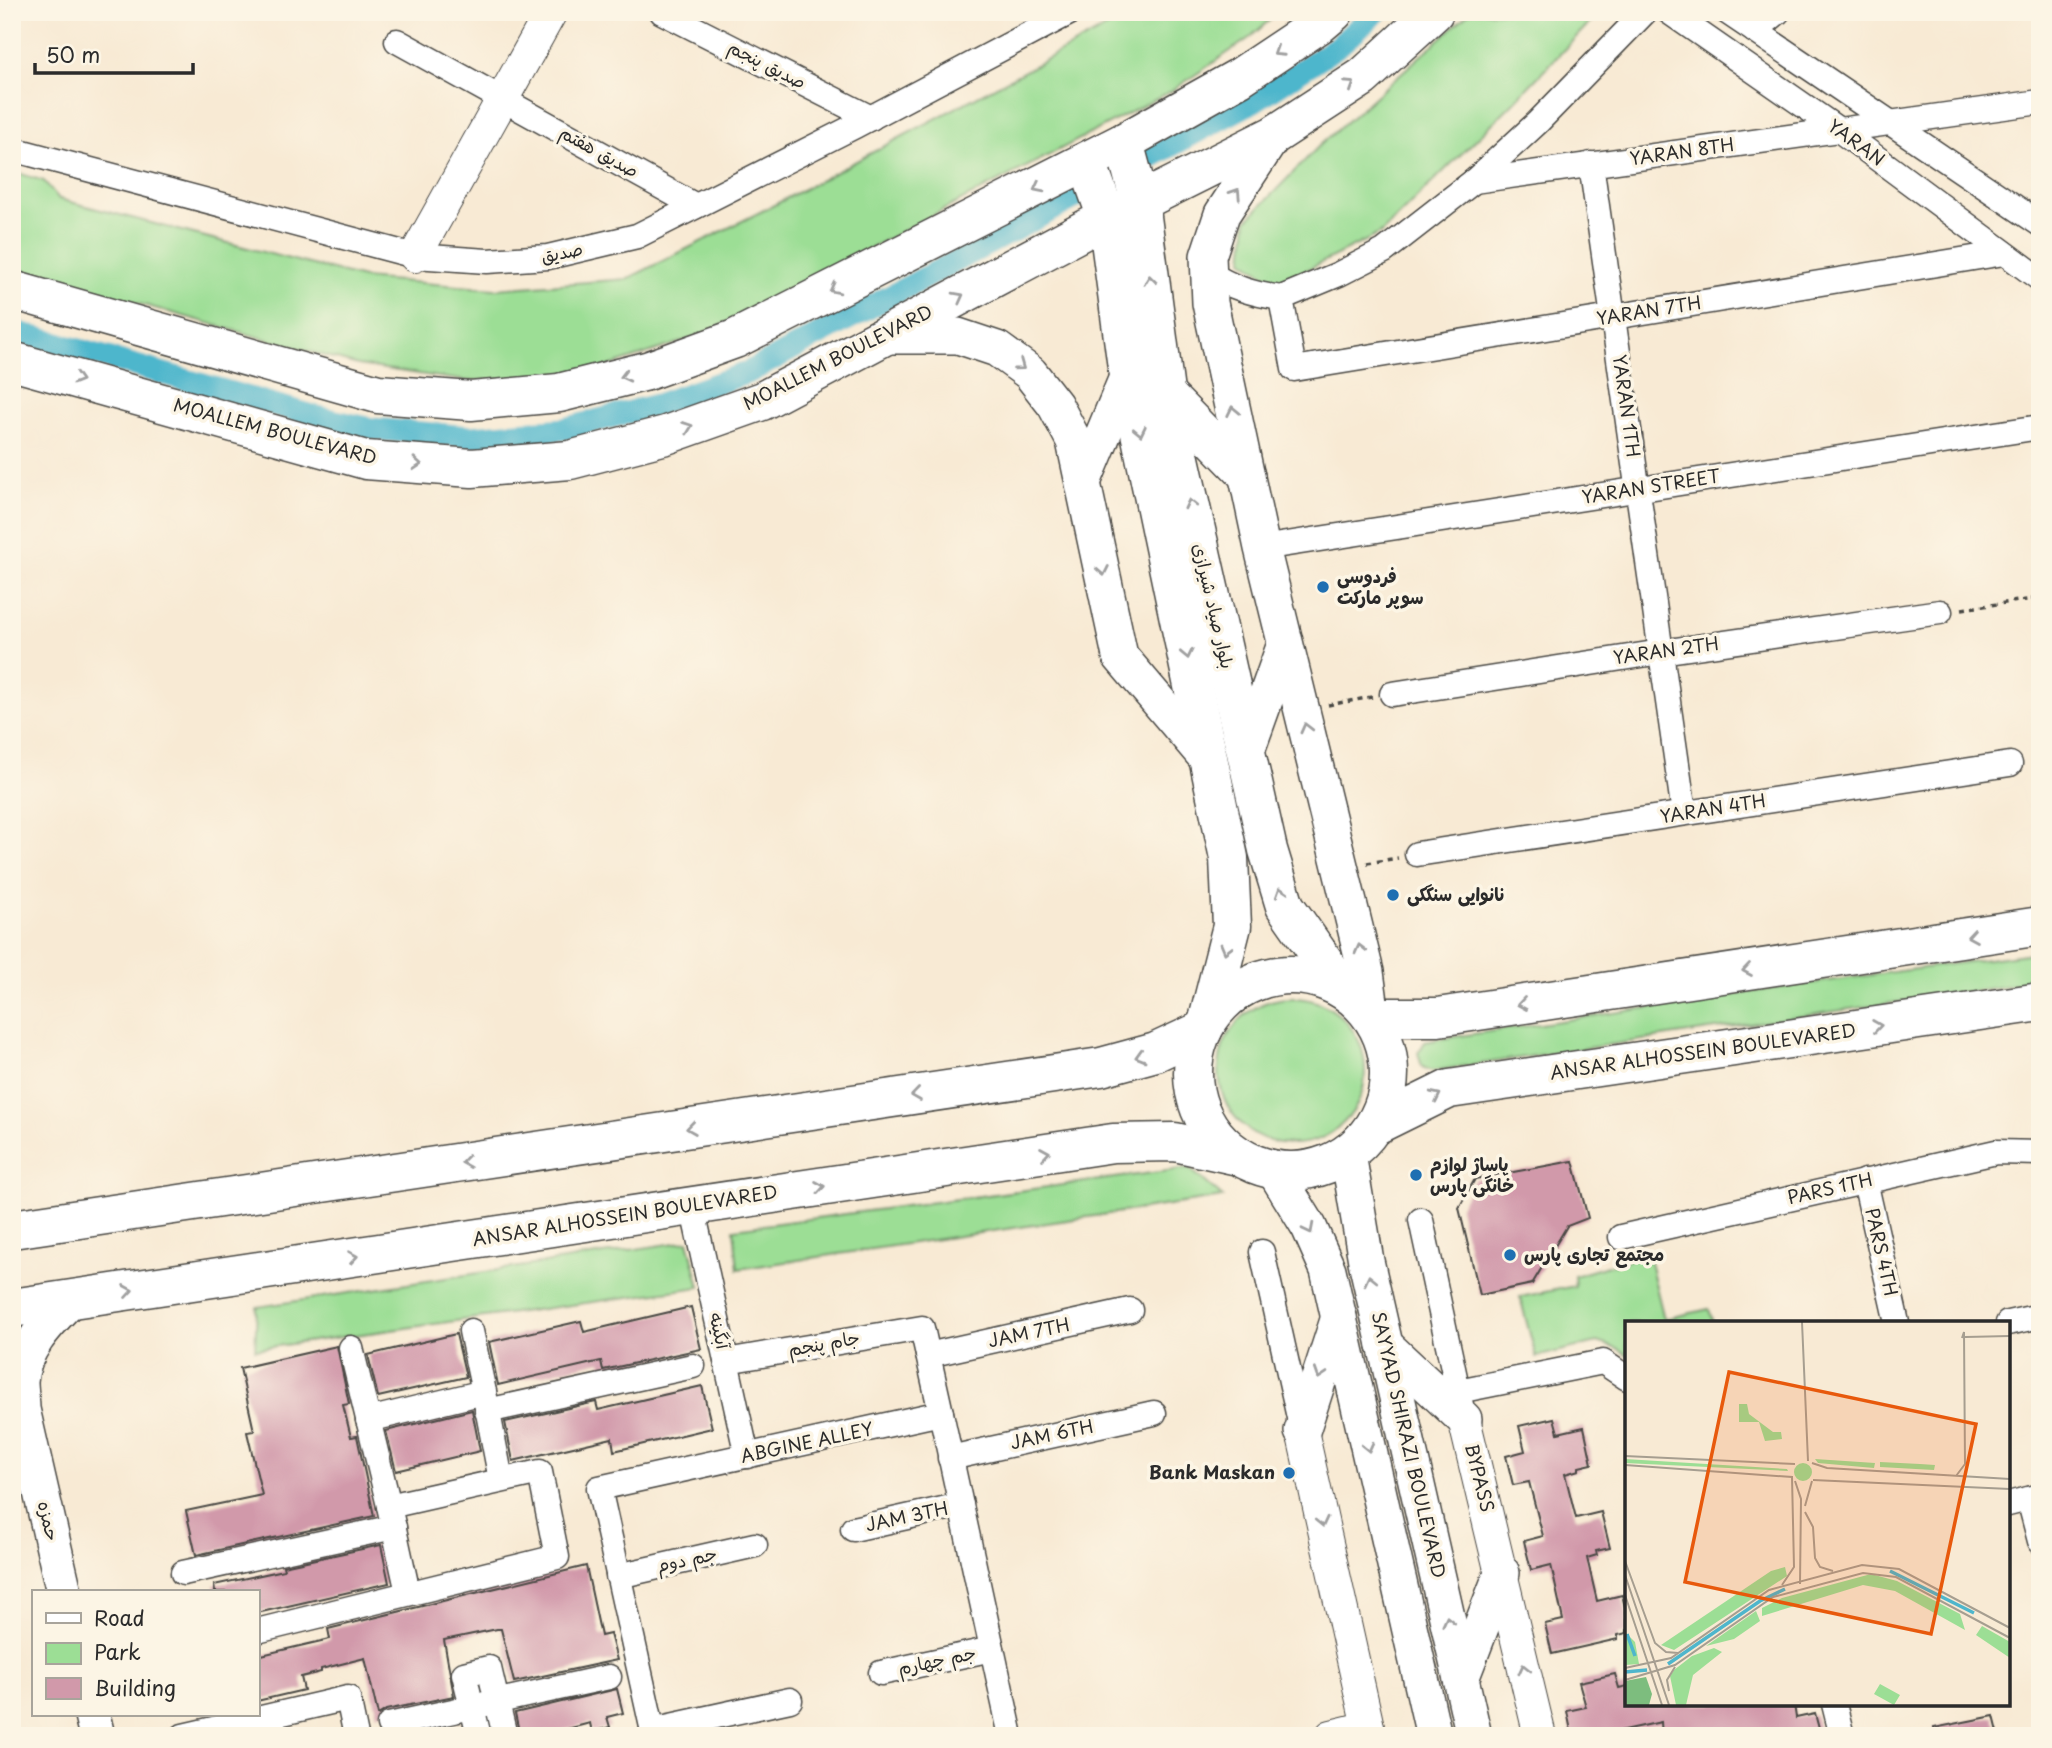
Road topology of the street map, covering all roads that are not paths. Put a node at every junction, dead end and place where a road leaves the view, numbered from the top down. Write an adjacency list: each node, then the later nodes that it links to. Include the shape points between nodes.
1 (551, 12): 12 (street)
2 (662, 12): 14 (street, صدیق پنجم)
3 (1071, 12): 14 (street, صدیق)
4 (1334, 12): 18 (main road, one-way to 18, via 1240,77)
5 (1434, 12): 17 (main road, MOALLEM BOULEVARD, one-way to 5, via 1363,77)
6 (1646, 12): 22 (street)
7 (1669, 12): 16 (street, YARAN)
8 (1727, 12): 10 (street, YARAN)
9 (1778, 12): 10 (street)
10 (1755, 31): 15 (street, YARAN)
11 (397, 41): 12 (street, صدیق هفتم)
12 (503, 98): 24 (street, صدیق هفتم); 28 (street)
13 (2040, 102): 15 (street, YARAN 8TH)
14 (871, 118): 24 (street, صدیق)
15 (1890, 123): 16 (street, YARAN 8TH); 26 (street, YARAN)
16 (1839, 130): 21 (street, YARAN 8TH); 27 (street, YARAN)
17 (1274, 135): 23 (main road, MOALLEM BOULEVARD); 29 (main road, one-way to 17, via 1208,256 1222,214)
18 (1124, 142): 20 (main road); 23 (main road, بلوار صیاد شیرازی)
19 (12, 149): 28 (street, صدیق)
20 (1087, 162): 25 (main road, بلوار صیاد شیرازی); 31 (main road, one-way to 31, via 735,339 646,371 559,393 471,401 378,394)
21 (1591, 164): 22 (street, YARAN 8TH); 33 (street, YARAN 1TH)
22 (1474, 181): 32 (street, via 1384,251)
23 (1140, 202): 25 (main road, MOALLEM BOULEVARD); 37 (main road, بلوار صیاد شیرازی, one-way to 23)
24 (696, 206): 28 (street, صدیق, via 637,236 548,257 487,261)
25 (1107, 218): 34 (main road, MOALLEM BOULEVARD, one-way to 25); 36 (main road, بلوار صیاد شیرازی)
26 (2040, 224)
27 (2004, 253): 30 (street, YARAN); 33 (street, YARAN 7TH)
28 (415, 256)
29 (1208, 272): 32 (street, via 1252,294); 39 (main road, one-way to 29, via 1210,303)
30 (2040, 279)
31 (12, 290)
32 (1281, 298): 33 (street, YARAN 7TH, via 1294,369)
33 (1613, 317): 41 (street, YARAN 1TH)
34 (885, 337): 35 (main road, MOALLEM BOULEVARD, one-way to 34, via 366,460 471,468 570,460 666,435 762,401); 40 (main road, one-way to 40, via 958,336 997,349 1030,373 1055,405 1074,441)
35 (12, 361)
36 (1128, 375): 40 (main road); 48 (main road, بلوار صیاد شیرازی, one-way to 48)
37 (1165, 392): 39 (main road); 47 (main road, بلوار صیاد شیرازی, one-way to 37)
38 (2040, 427): 41 (street, YARAN STREET)
39 (1247, 476): 42 (main road)
40 (1084, 480): 48 (main road, one-way to 48, via 1120,656)
41 (1638, 489): 42 (street, YARAN STREET); 45 (street, YARAN 1TH)
42 (1262, 548): 44 (main road)
43 (1940, 612): 45 (street, YARAN 2TH)
44 (1286, 644): 47 (main road); 55 (main road, one-way to 44, via 1366,972)
45 (1661, 652): 46 (street, YARAN 2TH); 50 (street, YARAN 1TH)
46 (1392, 694)
47 (1246, 753): 53 (main road, بلوار صیاد شیرازی, one-way to 47, via 1285,906)
48 (1209, 761): 56 (main road, بلوار صیاد شیرازی, one-way to 56, via 1230,858 1232,926)
49 (2010, 764): 50 (street, YARAN 4TH)
50 (1684, 813): 51 (street, YARAN 4TH)
51 (1417, 854)
52 (2040, 926): 55 (main road, one-way to 55, via 1438,1017)
53 (1344, 990): 55 (main road); 56 (main road, via 1316,978 1285,975 1255,982 1228,998)
54 (2040, 1002): 57 (main road, ANSAR ALHOSSEIN BOULEVARED, one-way to 54, via 1449,1089)
55 (1372, 1017): 57 (main road, via 1390,1071 1383,1109)
56 (1205, 1025): 60 (main road, via 1195,1049 1194,1090 1209,1128); 65 (main road, one-way to 65, via 1156,1052 1101,1067)
57 (1374, 1126): 59 (main road)
58 (2040, 1153): 62 (street, PARS 1TH, via 1996,1152)
59 (1348, 1154): 61 (main road, via 1325,1166); 76 (main road, SAYYAD SHIRAZI BOULEVARD, one-way to 59)
60 (1238, 1156): 61 (main road); 63 (main road, ANSAR ALHOSSEIN BOULEVARED, one-way to 60, via 1113,1143 1175,1142)
61 (1274, 1170): 72 (main road, one-way to 72, via 1309,1227 1328,1270)
62 (1865, 1181): 66 (street, PARS 1TH); 73 (street, PARS 4TH)
63 (692, 1206): 68 (main road, ANSAR ALHOSSEIN BOULEVARED, one-way to 63); 79 (street, آبگینه)
64 (1421, 1220): 84 (street, BYPASS)
65 (12, 1229)
66 (1621, 1237)
67 (1262, 1252): 88 (street)
68 (71, 1299): 69 (main road, ANSAR ALHOSSEIN BOULEVARED); 83 (main road, حمزه, via 37,1336 26,1358)
69 (12, 1308)
70 (1130, 1311): 78 (street, JAM 7TH)
71 (2040, 1316): 74 (street)
72 (1339, 1317): 88 (main road, one-way to 88); 123 (main road, one-way to 123)
73 (1897, 1321)
74 (2010, 1324)
75 (471, 1331): 82 (street)
76 (1385, 1345): 84 (main road); 107 (main road, SAYYAD SHIRAZI BOULEVARD, one-way to 76)
77 (351, 1348): 87 (street)
78 (928, 1355): 79 (street, جام پنجم, via 922,1328); 85 (street)
79 (726, 1361): 89 (street, آبگینه)
80 (693, 1366): 82 (street)
81 (1625, 1377): 84 (street, via 1603,1362)
82 (485, 1401): 87 (street); 91 (street)
83 (17, 1404): 101 (main road, حمزه)
84 (1461, 1405): 99 (street, BYPASS)
85 (941, 1413): 89 (street, ABGINE ALLEY); 90 (street)
86 (1154, 1413): 90 (street, JAM 6TH)
87 (368, 1420): 94 (street)
88 (1302, 1431): 114 (street, one-way to 114)
89 (747, 1456): 100 (street, ABGINE ALLEY, via 599,1488)
90 (950, 1458): 93 (street)
91 (501, 1480): 94 (street); 102 (street, via 540,1472 557,1557)
92 (2026, 1500): 96 (street)
93 (961, 1505): 95 (street, JAM 3TH); 104 (street)
94 (391, 1516): 98 (street); 102 (street)
95 (853, 1529)
96 (2040, 1541)
97 (755, 1545): 100 (street, جم دوم)
98 (183, 1573)
99 (1502, 1573): 107 (main road); 125 (street, BYPASS, one-way to 99)
100 (618, 1576): 115 (street, ABGINE ALLEY)
101 (64, 1590)
102 (408, 1593): 103 (street)
103 (259, 1630)
104 (992, 1649): 105 (street, جم چهارم); 121 (street)
105 (881, 1673)
106 (609, 1677): 109 (street)
107 (1461, 1679): 124 (main road, SAYYAD SHIRAZI BOULEVARD)
108 (790, 1700): 115 (street)
109 (497, 1701): 110 (street); 110 (street, via 489,1668 464,1674); 120 (street)
110 (471, 1706): 113 (street); 119 (street)
111 (1834, 1706): 126 (street)
112 (92, 1716): 116 (main road)
113 (389, 1725)
114 (1369, 1732): 122 (street)
115 (653, 1733)
116 (97, 1736)
117 (183, 1736): 118 (street, via 348,1698)
118 (356, 1736)
119 (479, 1736)
120 (505, 1736)
121 (1012, 1736)
122 (1331, 1736)
123 (1434, 1736)
124 (1475, 1736)
125 (1540, 1736)
126 (1842, 1736)

